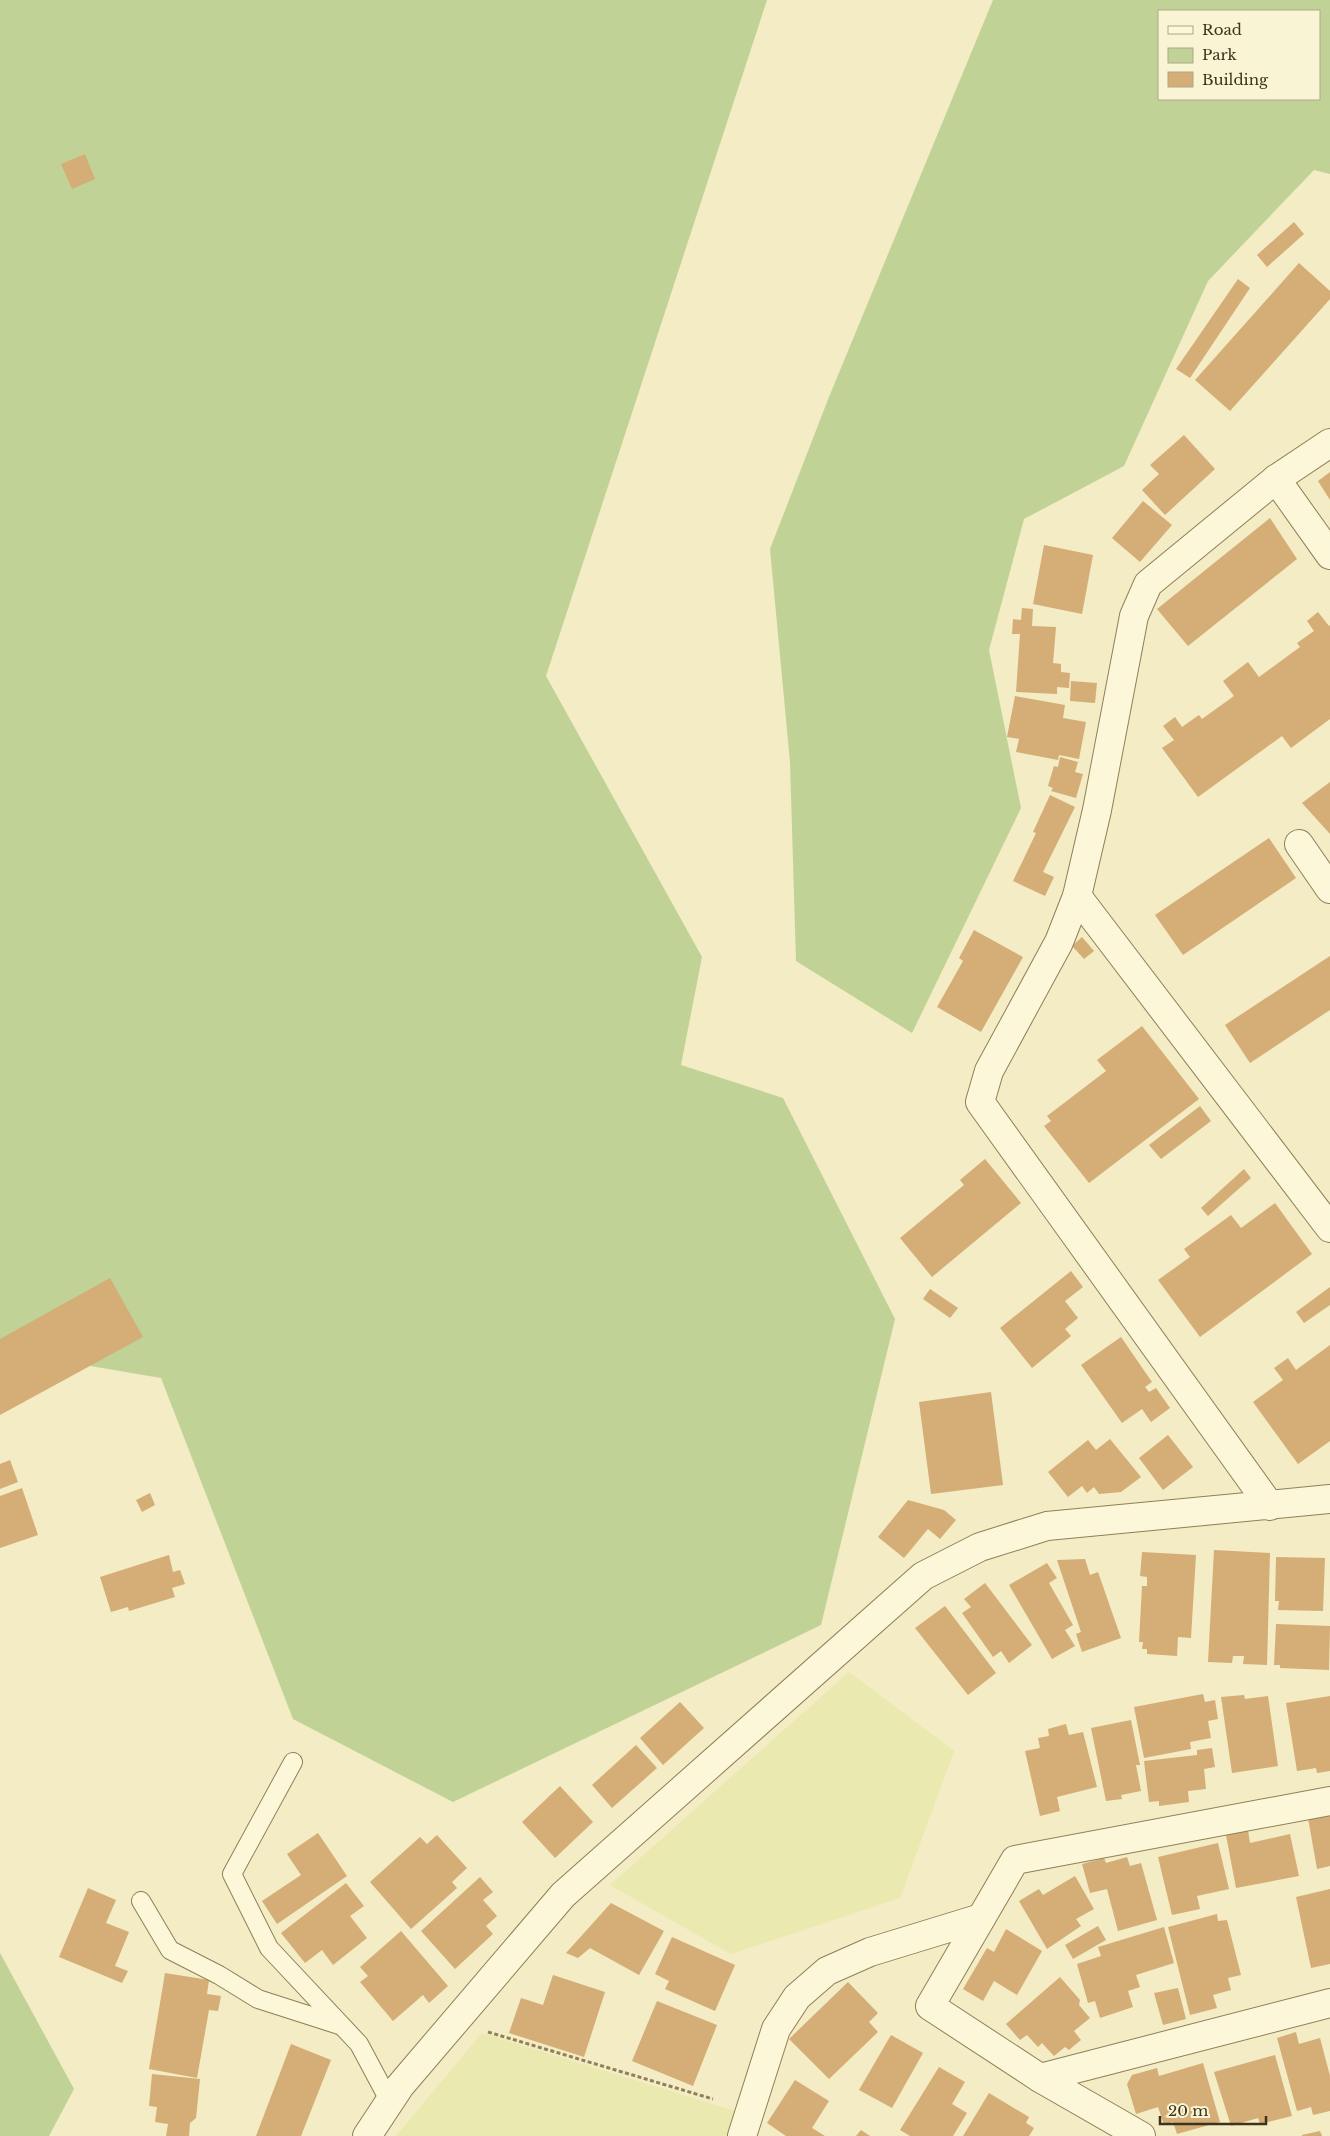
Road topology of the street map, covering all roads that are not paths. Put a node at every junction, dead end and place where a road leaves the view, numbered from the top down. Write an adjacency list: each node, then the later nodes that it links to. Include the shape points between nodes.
1 (1330, 443): 2 (street)
2 (1276, 479): 3 (street); 6 (street, via 1148,584 1134,616)
3 (1330, 555)
4 (1299, 844): 5 (street)
5 (1330, 889)
6 (1077, 896): 7 (street); 9 (street, via 1059,942 989,1072 980,1102)
7 (1330, 1228)
8 (1330, 1499): 9 (street)
9 (1270, 1506): 17 (street, via 1047,1526 980,1547 923,1576 563,1895 400,2086)
10 (292, 1762): 15 (lane, via 232,1874 269,1948)
11 (1330, 1800): 13 (street, via 1015,1860)
12 (141, 1901): 15 (lane, via 170,1950 258,1999)
13 (981, 1918): 16 (street, via 930,2006); 19 (street, via 870,1952 827,1971 796,1997 776,2029)
14 (1330, 2003): 16 (street)
15 (342, 2026): 17 (lane, via 359,2044)
16 (1040, 2078): 20 (street)
17 (390, 2102): 18 (street)
18 (367, 2136)
19 (742, 2136)
20 (1141, 2136)

